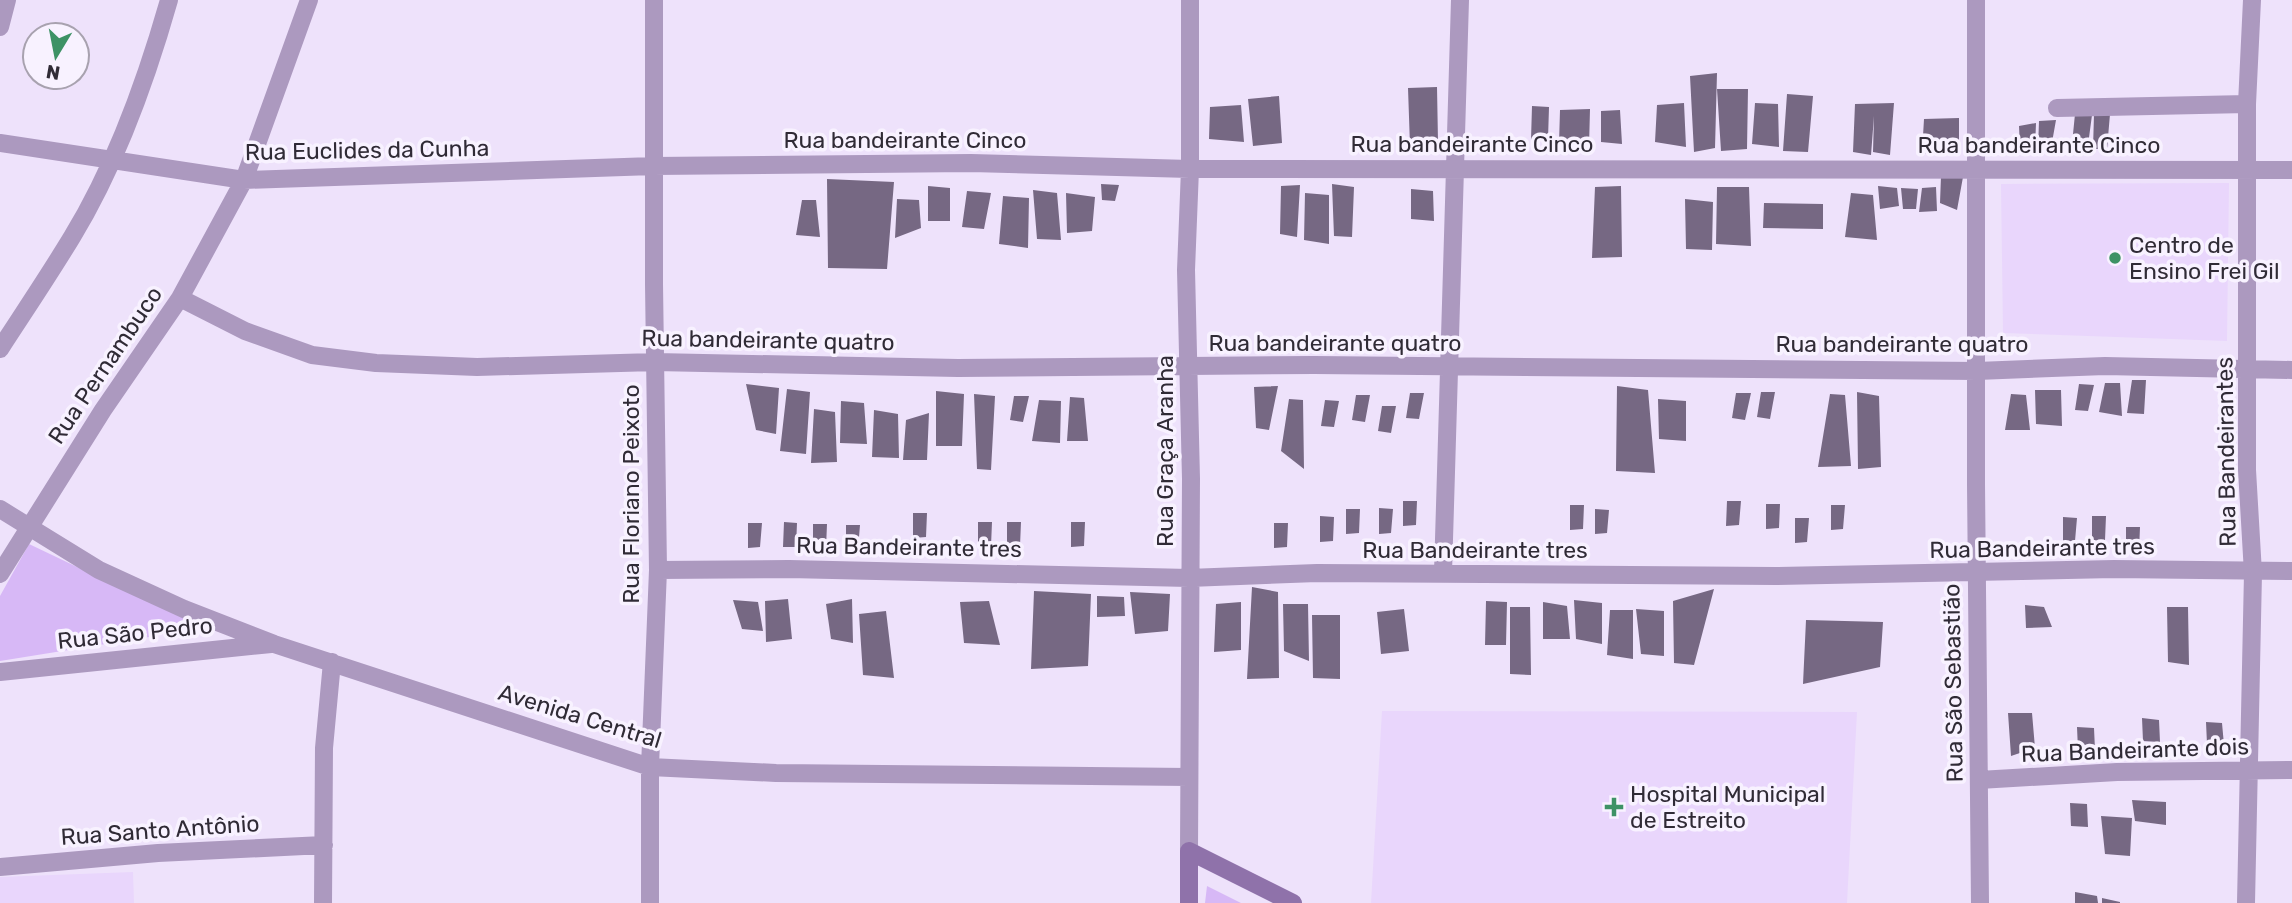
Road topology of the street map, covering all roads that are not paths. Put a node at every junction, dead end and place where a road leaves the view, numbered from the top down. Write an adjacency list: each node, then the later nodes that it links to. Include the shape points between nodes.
1 (7, 0): 9 (street)
2 (169, 0): 13 (street, via 151,62)
3 (309, 0): 20 (street, Rua Pernambuco)
4 (654, 0): 14 (street, Rua Floriano Peixoto)
5 (1190, 0): 15 (street, Rua Graça Aranha)
6 (1460, 0): 16 (street)
7 (1976, 0): 17 (street, Rua São Sebastião)
8 (2252, 0): 10 (street, Rua Bandeirantes)
9 (0, 27)
10 (2246, 104): 11 (street); 18 (street, Rua Bandeirantes)
11 (2057, 108)
12 (0, 144): 13 (street, Rua Euclides da Cunha)
13 (112, 159): 20 (street, Rua Euclides da Cunha); 22 (street, via 74,235)
14 (653, 166): 15 (street, Rua bandeirante Cinco, via 971,163); 20 (street, Rua Euclides da Cunha); 23 (street, Rua Floriano Peixoto)
15 (1190, 169): 16 (street, Rua bandeirante Cinco); 24 (street, Rua Graça Aranha, via 1186,270)
16 (1454, 169): 17 (street, Rua bandeirante Cinco); 25 (street)
17 (1975, 169): 18 (street, Rua bandeirante Cinco); 27 (street, Rua São Sebastião)
18 (2248, 170): 19 (street, Rua bandeirante Cinco); 26 (street, Rua Bandeirantes)
19 (2292, 170)
20 (244, 180): 21 (street, Rua Pernambuco)
21 (180, 298): 23 (street, Rua bandeirante quatro, via 245,331 312,355 477,367); 30 (street, Rua Pernambuco)
22 (0, 349)
23 (655, 362): 24 (street, Rua bandeirante quatro); 31 (street, Rua Floriano Peixoto)
24 (1190, 367): 25 (street, Rua bandeirante quatro); 37 (street, Rua Graça Aranha)
25 (1451, 368): 27 (street, Rua bandeirante quatro); 33 (street)
26 (2249, 369): 27 (street, Rua bandeirante quatro, via 2105,366); 28 (street, Rua bandeirante quatro); 34 (street, Rua Bandeirantes, via 2247,470)
27 (1977, 370): 36 (street, Rua São Sebastião)
28 (2292, 370)
29 (0, 509): 30 (street, Avenida Central)
30 (27, 528): 35 (street, Rua Pernambuco); 38 (street, Avenida Central, via 99,570)
31 (658, 570): 37 (street, Rua Bandeirante tres); 41 (street, Rua Floriano Peixoto)
32 (2292, 571): 34 (street, Rua Bandeirante tres)
33 (1443, 573): 36 (street, Rua Bandeirante tres); 37 (street, Rua Bandeirante tres)
34 (2253, 573): 36 (street, Rua Bandeirante tres, via 2114,569); 43 (street, Rua Bandeirantes)
35 (0, 574)
36 (1976, 574): 45 (street, Rua São Sebastião)
37 (1189, 578): 44 (street, Rua Graça Aranha)
38 (274, 644): 39 (street, Avenida Central); 40 (street, Rua São Pedro)
39 (332, 662): 41 (street, Avenida Central); 46 (street, via 324,748)
40 (0, 672)
41 (650, 767): 44 (street, Avenida Central, via 776,773); 50 (street, Rua Floriano Peixoto)
42 (2292, 770): 43 (street, Rua Bandeirante dois)
43 (2246, 771): 45 (street, Rua Bandeirante dois); 54 (street, Rua Bandeirantes)
44 (1189, 777): 47 (street, Rua Graça Aranha)
45 (1979, 780): 53 (street, Rua São Sebastião)
46 (324, 845): 48 (street, Rua Santo Antônio); 49 (street)
47 (1189, 851): 51 (main road, Rua Graça Aranha); 52 (main road)
48 (0, 867)
49 (323, 903)
50 (650, 903)
51 (1189, 903)
52 (1293, 903)
53 (1980, 903)
54 (2246, 903)

